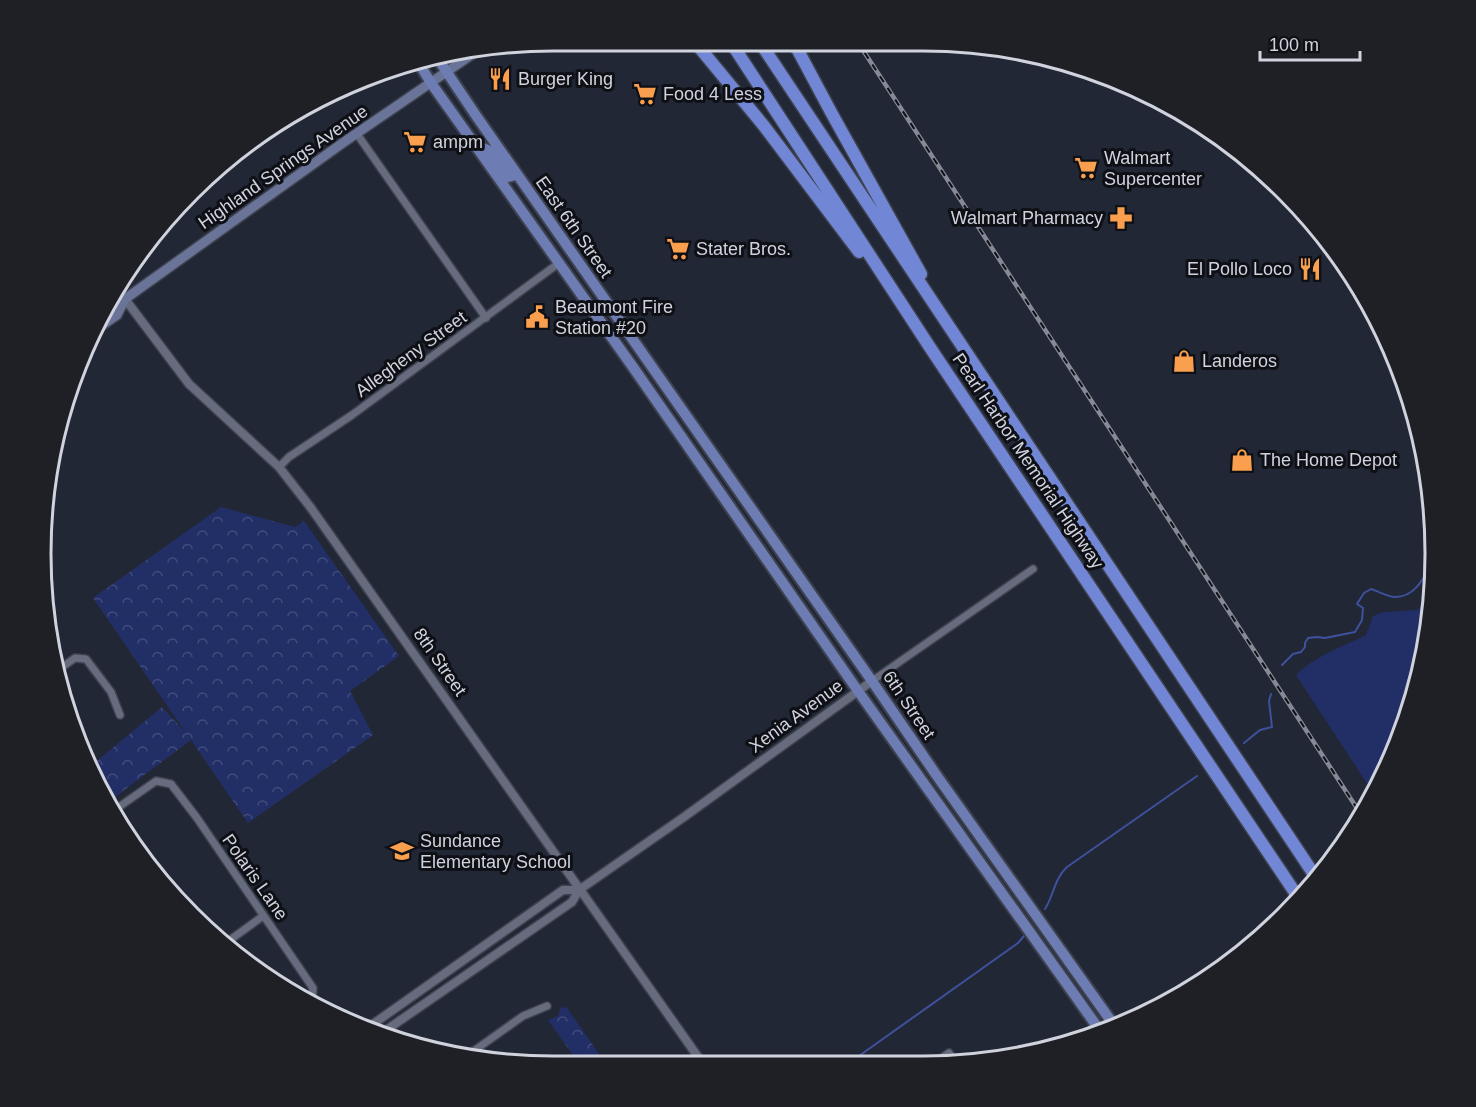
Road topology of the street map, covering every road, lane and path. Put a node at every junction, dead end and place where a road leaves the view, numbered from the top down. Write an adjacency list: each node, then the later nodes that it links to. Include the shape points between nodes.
1 (702, 51): 20 (highway, via 764,126)
2 (737, 51): 20 (highway, Pearl Harbor Memorial Highway)
3 (766, 51): 19 (highway, Pearl Harbor Memorial Highway)
4 (798, 51): 19 (highway)
5 (465, 59): 8 (main road, Highland Springs Avenue)
6 (441, 64): 8 (main road, East 6th Street)
7 (422, 68): 9 (main road, East 6th Street)
8 (446, 72): 9 (main road, Highland Springs Avenue); 12 (main road, East 6th Street)
9 (431, 83): 10 (main road, Highland Springs Avenue); 11 (main road, East 6th Street)
10 (357, 134): 15 (main road, Highland Springs Avenue); 17 (street)
11 (476, 145): 12 (main road, via 488,150 507,177); 13 (main road, East 6th Street)
12 (515, 172): 21 (main road, East 6th Street)
13 (559, 263): 17 (street, Allegheny Street); 22 (main road, East 6th Street)
14 (122, 295): 15 (street, 8th Street)
15 (125, 299): 16 (main road, Highland Springs Avenue); 18 (main road, Highland Springs Avenue, via 117,315); 23 (street, 8th Street, via 189,384)
16 (118, 302)
17 (486, 318): 23 (street, Allegheny Street)
18 (108, 321)
19 (953, 333): 30 (highway, Pearl Harbor Memorial Highway)
20 (933, 352): 32 (highway, Pearl Harbor Memorial Highway)
21 (675, 400): 26 (main road, 6th Street)
22 (661, 408): 27 (main road, 6th Street)
23 (279, 467): 31 (street, 8th Street)
24 (1033, 569): 26 (street, Xenia Avenue)
25 (64, 666): 28 (street, via 75,658 86,659 111,692)
26 (872, 681): 27 (street, Xenia Avenue); 35 (main road, 6th Street)
27 (858, 691): 31 (street, Xenia Avenue); 36 (main road, 6th Street)
28 (120, 715)
29 (119, 807): 33 (street, Polaris Lane, via 156,781 171,784)
30 (1312, 871)
31 (579, 890): 40 (street, Xenia Avenue, via 563,890); 42 (street, Xenia Avenue, via 572,902); 44 (street, 8th Street)
32 (1294, 891)
33 (263, 916): 34 (street); 37 (street, Polaris Lane, via 313,988)
34 (232, 939)
35 (1073, 967): 36 (main road); 39 (main road, 6th Street)
36 (1061, 976): 41 (main road, 6th Street)
37 (313, 994)
38 (547, 1006): 43 (street, via 523,1016)
39 (1110, 1020)
40 (375, 1023)
41 (1096, 1025)
42 (389, 1028)
43 (475, 1050)
44 (697, 1056)

